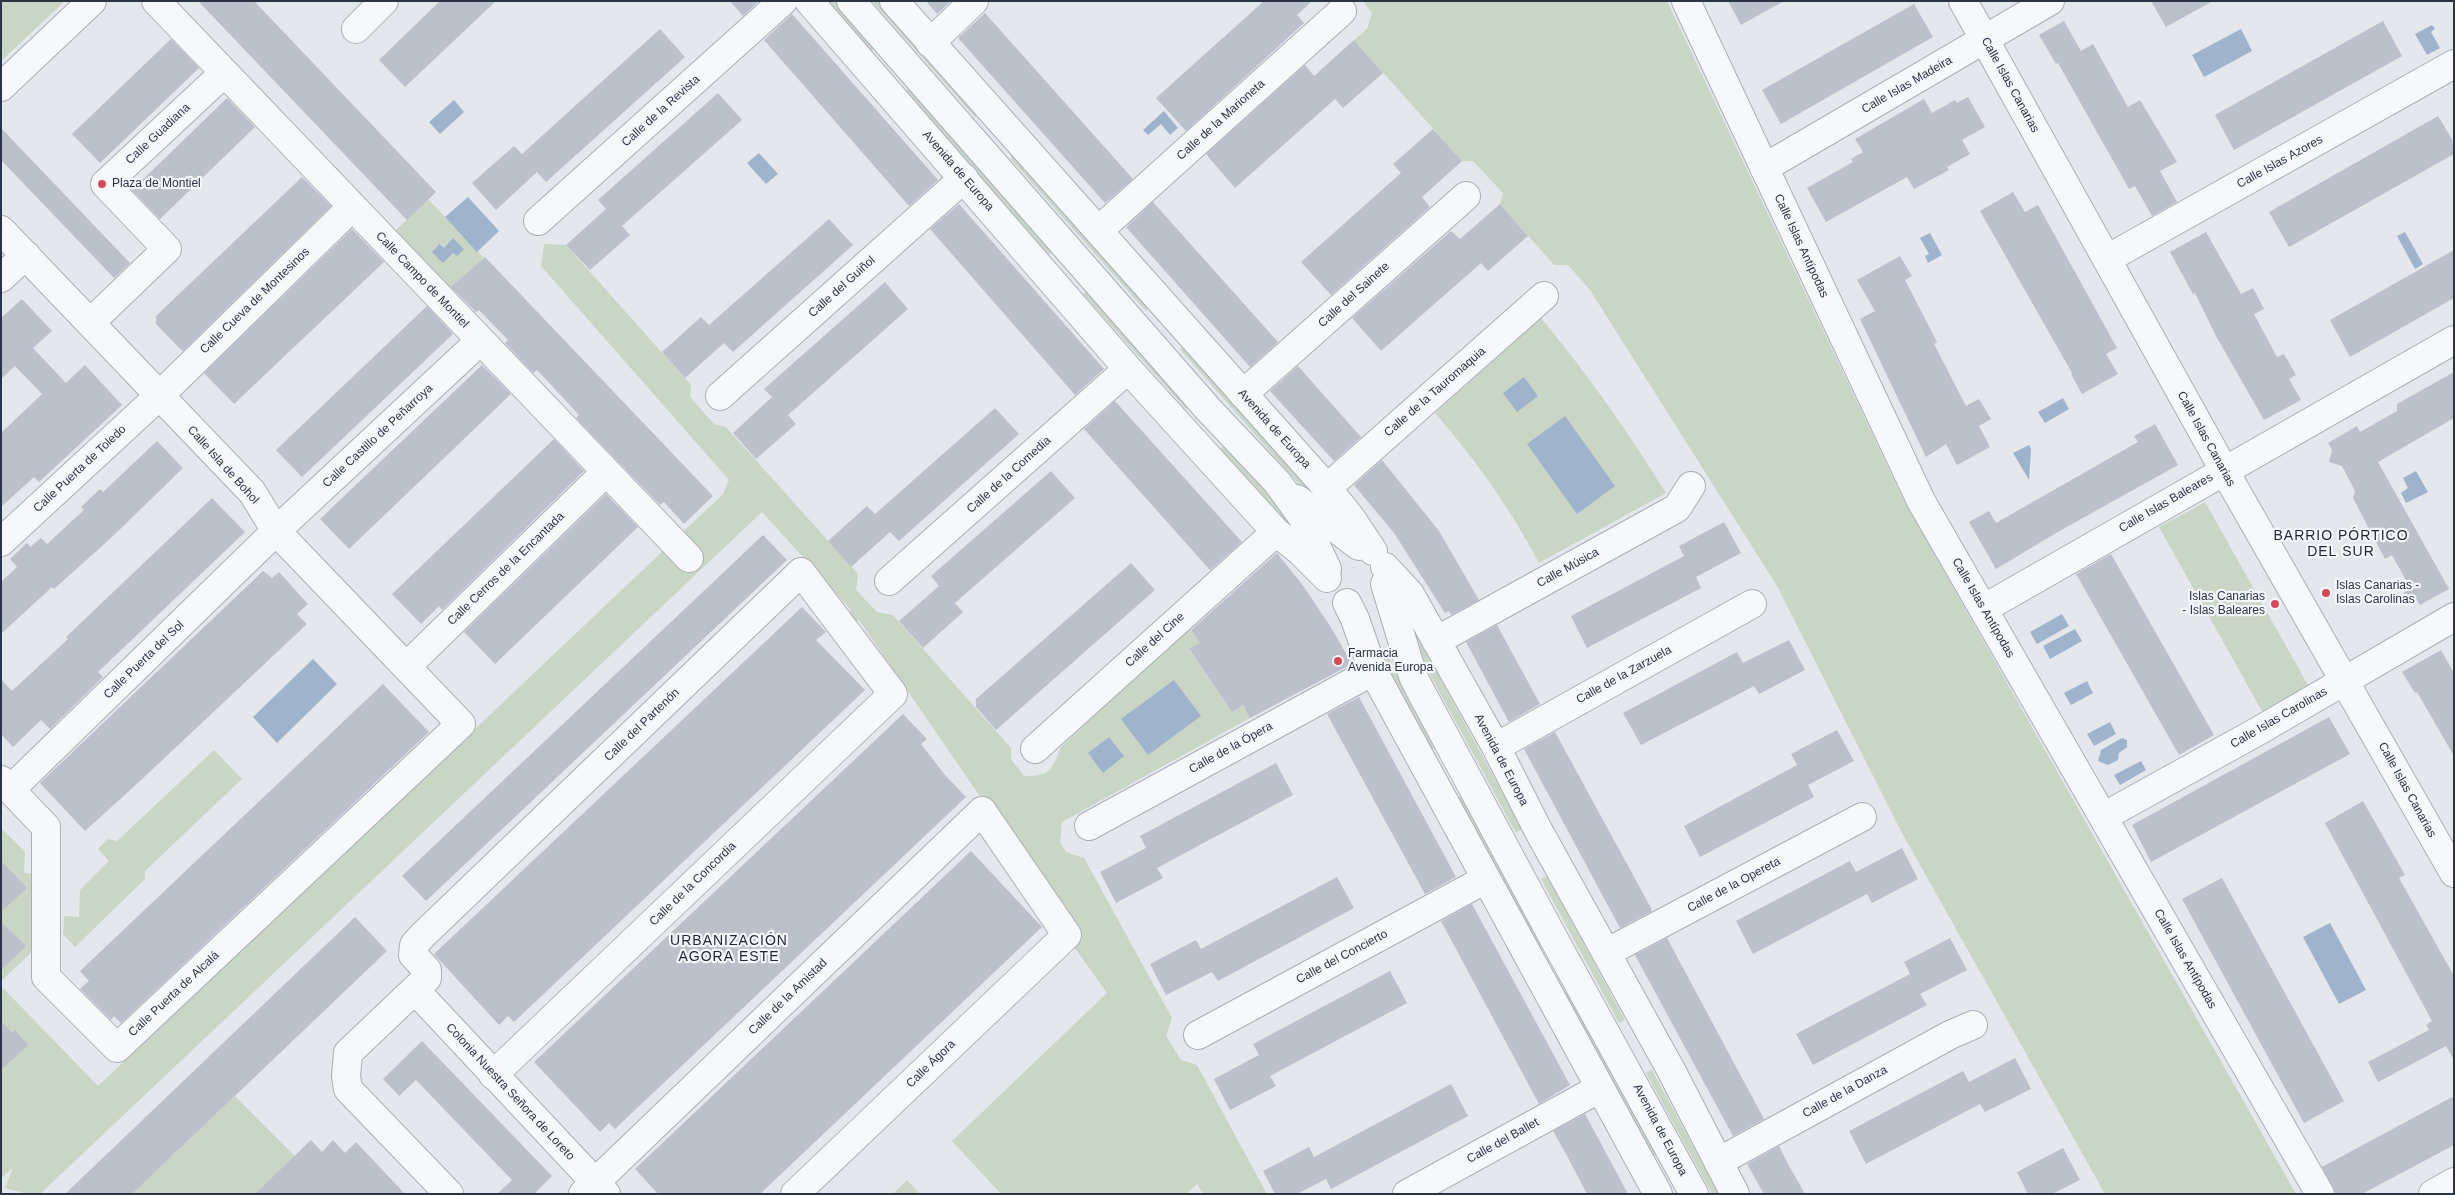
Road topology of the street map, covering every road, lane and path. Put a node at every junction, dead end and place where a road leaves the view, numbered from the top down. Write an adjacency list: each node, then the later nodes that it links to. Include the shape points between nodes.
1 (92, 1): 19 (street)
2 (156, 1): 18 (street, Calle Campo de Montiel)
3 (384, 1): 13 (street)
4 (784, 1): 27 (street, Calle de la Revista)
5 (809, 1): 20 (street, Avenida de Europa)
6 (851, 1): 16 (street, Avenida de Europa)
7 (894, 1): 15 (street, Avenida de Europa)
8 (974, 1): 15 (street)
9 (1686, 1): 23 (street, Calle Islas Antípodas)
10 (1963, 1): 14 (street, Calle Islas Canarias)
11 (2050, 1): 14 (street, Calle Islas Madeira)
12 (1342, 11): 29 (street, Calle de la Marioneta)
13 (356, 29)
14 (1985, 40): 23 (street, Calle Islas Madeira); 31 (street, Calle Islas Canarias)
15 (930, 43): 21 (street, Avenida de Europa)
16 (889, 45): 20 (street); 22 (street, Avenida de Europa)
17 (2454, 64): 31 (street, Calle Islas Azores)
18 (224, 73): 26 (street, Calle Campo de Montiel); 37 (street, Calle Guadiana, via 105,184 167,249)
19 (1, 87)
20 (892, 96): 24 (street, Avenida de Europa)
21 (1017, 138): 22 (street); 29 (street, Avenida de Europa)
22 (972, 141): 33 (street, Avenida de Europa)
23 (1764, 168): 61 (street, Calle Islas Antípodas, via 1921,501)
24 (964, 178): 32 (street, Avenida de Europa); 44 (street, Calle del Guiñol)
25 (1466, 196): 42 (street, Calle del Sainete)
26 (352, 207): 39 (street, Calle Campo de Montiel); 43 (street, Calle Cueva de Montesinos)
27 (538, 221)
28 (1, 230): 30 (street, Calle Isla de Bohol)
29 (1100, 230): 36 (street, Avenida de Europa)
30 (26, 255): 34 (street); 37 (street, Calle Isla de Bohol)
31 (2107, 259): 47 (street, Calle Islas Canarias)
32 (1043, 269): 33 (street); 41 (street, Avenida de Europa)
33 (1092, 276): 40 (street, Avenida de Europa)
34 (1, 278)
35 (1544, 296): 51 (street, Calle de la Tauromaquia)
36 (1169, 310): 40 (street); 42 (street, Avenida de Europa)
37 (90, 323): 43 (street, Calle Isla de Bohol)
38 (2454, 340): 47 (street, Calle Islas Baleares)
39 (480, 341): 48 (street, Calle Campo de Montiel); 52 (street, Calle Castillo de Peñarroya)
40 (1161, 355): 45 (street, Avenida de Europa)
41 (1128, 369): 46 (street, Avenida de Europa); 58 (street, Calle de la Comedia)
42 (1242, 394): 51 (street, Avenida de Europa)
43 (159, 396): 52 (street, Calle Isla de Bohol, via 252,492); 54 (street, Calle Puerta de Toledo)
44 (720, 396)
45 (1208, 409): 46 (street); 49 (street, Avenida de Europa)
46 (1205, 452): 53 (street, Avenida de Europa)
47 (2224, 470): 61 (street, Calle Islas Baleares); 67 (street, Calle Islas Canarias)
48 (606, 472): 55 (street, Calle Campo de Montiel); 64 (street, Calle Cerros de la Encantada)
49 (1277, 482): 56 (street, Avenida de Europa); 57 (street, Avenida de Europa, via 1304,518)
50 (1691, 486): 63 (street, Calle Música, via 1677,508)
51 (1327, 488): 56 (street, Avenida de Europa, via 1352,518)
52 (276, 530): 64 (street, Calle Isla de Bohol); 74 (street, Calle Puerta del Sol)
53 (1276, 532): 57 (street, Avenida de Europa); 71 (street, Calle del Cine)
54 (1, 542)
55 (689, 558)
56 (1376, 562): 57 (street, via 1346,548 1330,562); 59 (street, via 1375,598 1370,602); 63 (street, Avenida de Europa, via 1410,594); 66 (street, Avenida de Europa)
57 (1327, 574): 59 (street, via 1334,594)
58 (889, 581)
59 (1350, 604): 65 (street, Avenida de Europa); 66 (street, Avenida de Europa, via 1385,637)
60 (1752, 604): 70 (street, Calle de la Zarzuela)
61 (1983, 609): 77 (street, Calle Islas Antípodas)
62 (2454, 617): 67 (street, Calle Islas Carolinas)
63 (1436, 641): 70 (street, Avenida de Europa)
64 (406, 667): 69 (street, Calle Isla de Bohol)
65 (1373, 671): 72 (street, Avenida de Europa); 78 (street, Calle de la Ópera)
66 (1413, 676): 73 (street, Avenida de Europa)
67 (2345, 680): 77 (street, Calle Islas Carolinas); 81 (street, Calle Islas Canarias)
68 (892, 694): 86 (street, Calle del Partenón, via 801,572 422,936 414,946 413,955 427,970 426,978); 91 (street, Calle de la Concordia)
69 (461, 724): 74 (street, Calle Puerta de Alcalá, via 116,1048 46,977 46,827)
70 (1496, 747): 79 (street, Avenida de Europa)
71 (1035, 749)
72 (1426, 767): 73 (street); 82 (street, Avenida de Europa)
73 (1468, 781): 80 (street, Avenida de Europa)
74 (6, 785)
75 (982, 811): 96 (street, Calle de la Amistad); 99 (street, Calle Ágora, via 1067,935)
76 (1862, 816): 84 (street, Calle de la Opereta)
77 (2103, 816): 102 (street, Calle Islas Antípodas)
78 (1089, 826)
79 (1537, 828): 80 (street); 84 (street, Avenida de Europa)
80 (1518, 873): 83 (street, Avenida de Europa)
81 (2454, 874)
82 (1486, 879): 85 (street, Avenida de Europa); 88 (street, Calle del Concierto)
83 (1554, 941): 85 (street); 89 (street, Avenida de Europa)
84 (1606, 953): 90 (street, Avenida de Europa)
85 (1544, 986): 92 (street, Avenida de Europa)
86 (415, 990): 91 (street, Colonia Nuestra Señora de Loreto); 98 (street, via 348,1053 348,1090)
87 (1973, 1025): 93 (street, Calle de la Danza)
88 (1198, 1035)
89 (1612, 1042): 90 (street); 97 (street, Avenida de Europa)
90 (1671, 1070): 93 (street, Avenida de Europa)
91 (493, 1075): 96 (street, Colonia Nuestra Señora de Loreto)
92 (1600, 1088): 95 (street, Avenida de Europa); 100 (street, Calle del Ballet)
93 (1718, 1162): 101 (street, Avenida de Europa)
94 (2454, 1182): 103 (street)
95 (1653, 1183): 97 (street, Avenida de Europa)
96 (595, 1190)
97 (1694, 1193)
98 (448, 1194)
99 (795, 1194)
100 (1407, 1194)
101 (1735, 1194)
102 (2320, 1194)
103 (2433, 1194)

